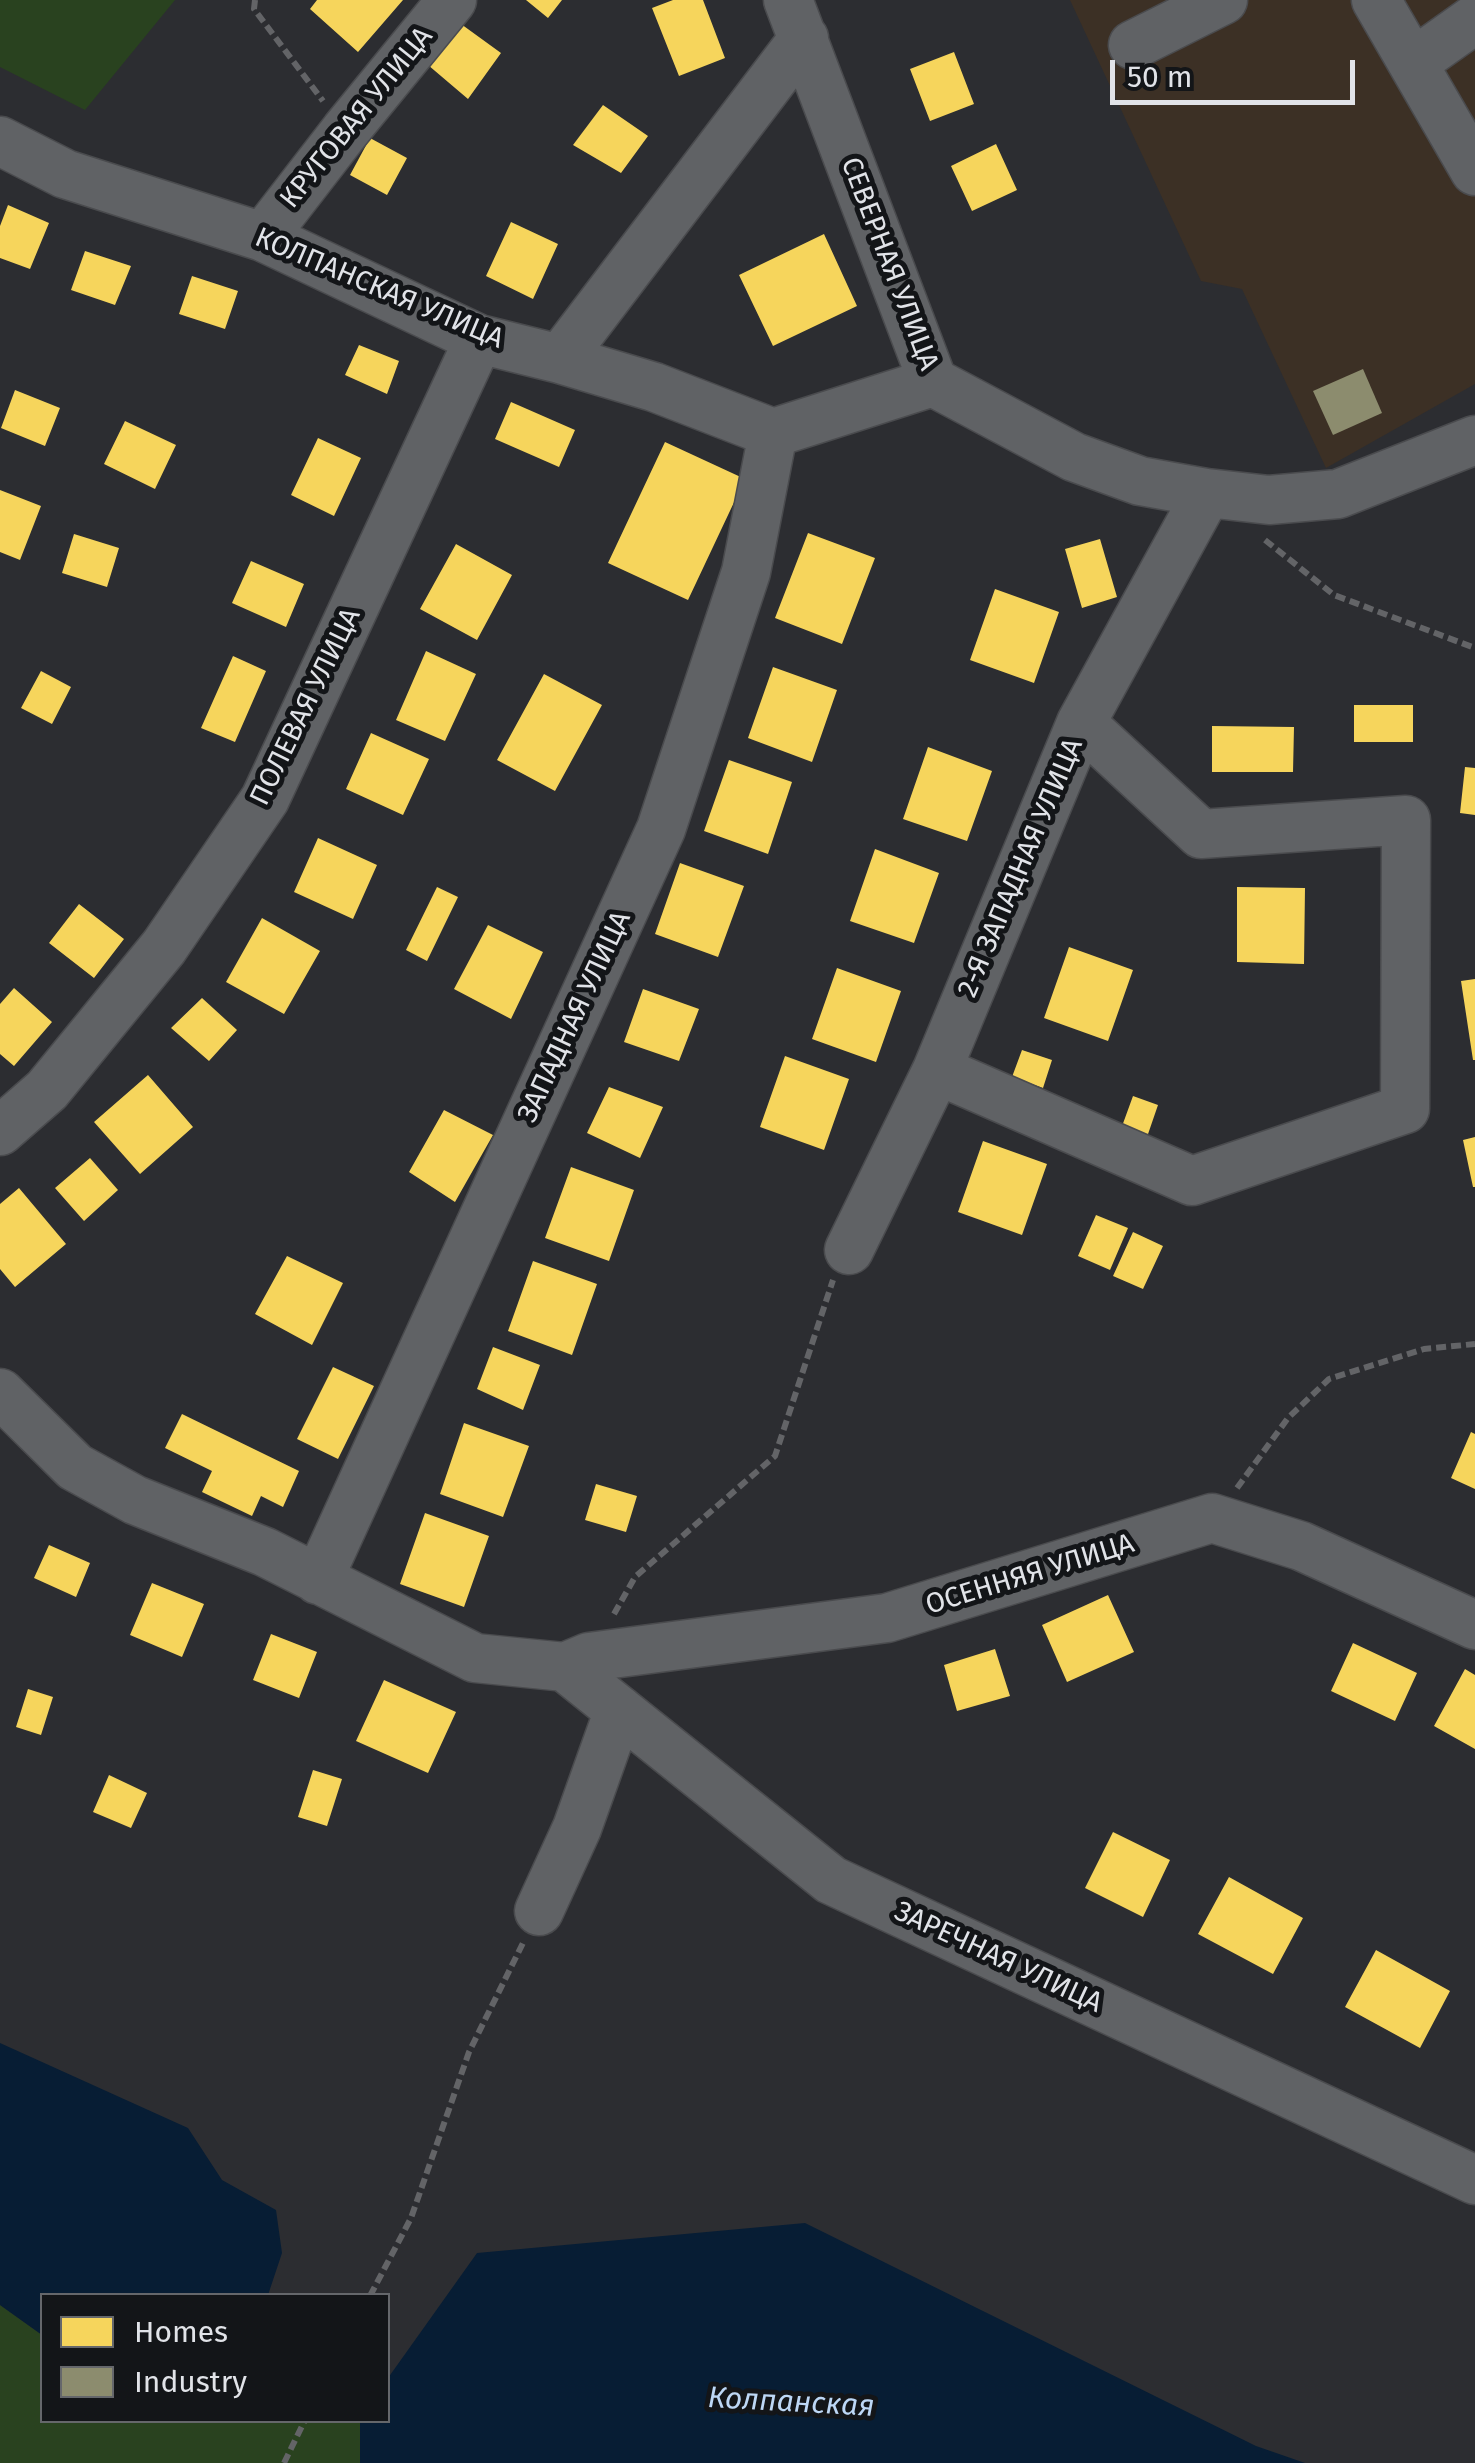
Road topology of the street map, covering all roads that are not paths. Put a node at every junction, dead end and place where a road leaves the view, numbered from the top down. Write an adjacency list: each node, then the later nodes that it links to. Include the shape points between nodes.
1 (452, 0): 10 (street, КРУГОВАЯ УЛИЦА)
2 (1223, 0): 6 (street)
3 (1376, 0): 7 (street)
4 (1475, 18): 7 (street)
5 (796, 19): 12 (street); 13 (street, СЕВЕРНАЯ УЛИЦА)
6 (1133, 45)
7 (1413, 63): 9 (street)
8 (0, 140): 10 (street, КОЛПАНСКАЯ УЛИЦА, via 65,174)
9 (1475, 172)
10 (263, 237): 11 (street, КОЛПАНСКАЯ УЛИЦА)
11 (479, 338): 12 (street, КОЛПАНСКАЯ УЛИЦА); 19 (street, ПОЛЕВАЯ УЛИЦА, via 265,799 164,947 47,1090)
12 (560, 359): 14 (street, КОЛПАНСКАЯ УЛИЦА)
13 (933, 382): 14 (street); 16 (street, СЕВЕРНАЯ УЛИЦА, via 1074,457 1140,481)
14 (773, 433): 22 (street, ЗАПАДНАЯ УЛИЦА, via 746,572 661,829)
15 (1475, 440): 16 (street, СЕВЕРНАЯ УЛИЦА, via 1338,494 1268,500)
16 (1207, 492): 17 (street, 2-Я ЗАПАДНАЯ УЛИЦА)
17 (1081, 723): 18 (street, 2-Я ЗАПАДНАЯ УЛИЦА); 18 (street, via 1201,834 1406,820 1405,1109 1192,1181)
18 (937, 1070): 20 (street, 2-Я ЗАПАДНАЯ УЛИЦА)
19 (0, 1131)
20 (849, 1250)
21 (0, 1393): 22 (street, via 74,1468)
22 (318, 1580): 24 (street, via 475,1658)
23 (1475, 1625): 24 (street, ОСЕННЯЯ УЛИЦА, via 1301,1546 1212,1518 887,1618)
24 (577, 1662): 25 (street, ЗАРЕЧНАЯ УЛИЦА)
25 (619, 1710): 26 (street); 27 (street, ЗАРЕЧНАЯ УЛИЦА, via 831,1880)
26 (539, 1911)
27 (1475, 2180)

